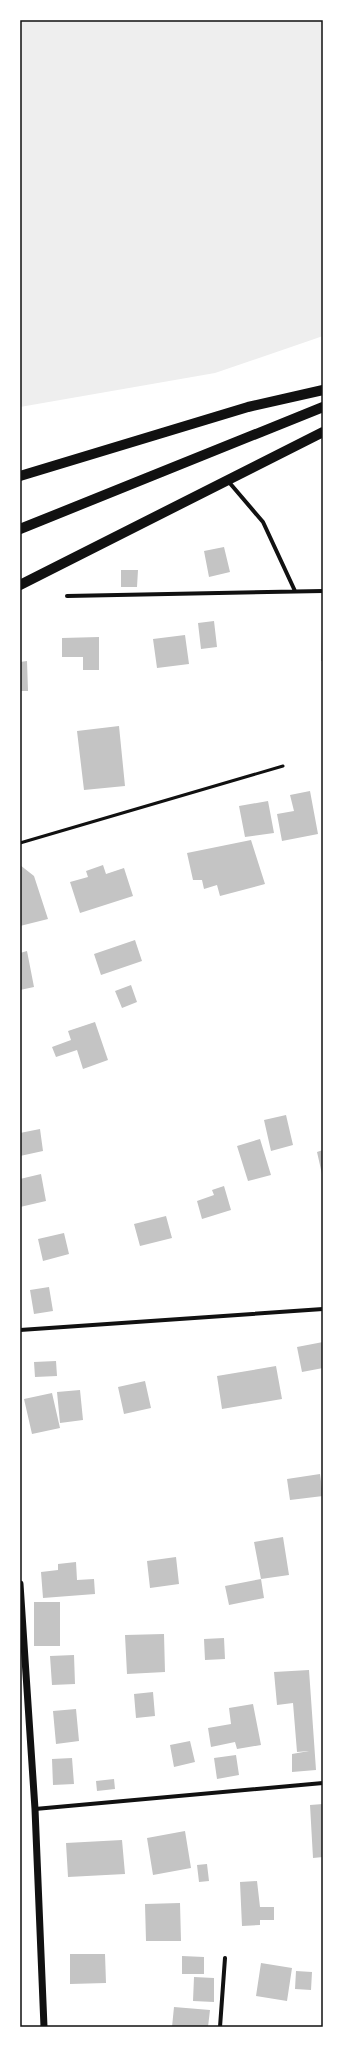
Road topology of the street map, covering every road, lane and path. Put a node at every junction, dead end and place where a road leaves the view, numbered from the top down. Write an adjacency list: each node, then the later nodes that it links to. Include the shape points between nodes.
1 (323, 390): 4 (main road, via 248,408)
2 (323, 407): 6 (main road)
3 (323, 432): 5 (main road)
4 (20, 476)
5 (228, 480): 7 (main road); 9 (street, via 263,522)
6 (20, 529)
7 (20, 585)
8 (323, 590): 9 (street)
9 (295, 591): 10 (street)
10 (67, 596)
11 (283, 766): 12 (lane)
12 (20, 843)
13 (323, 1309): 14 (street)
14 (20, 1330)
15 (20, 1584): 17 (street)
16 (323, 1783): 17 (street)
17 (35, 1809): 19 (street)
18 (225, 1958): 20 (street)
19 (44, 2027)
20 (220, 2027)

